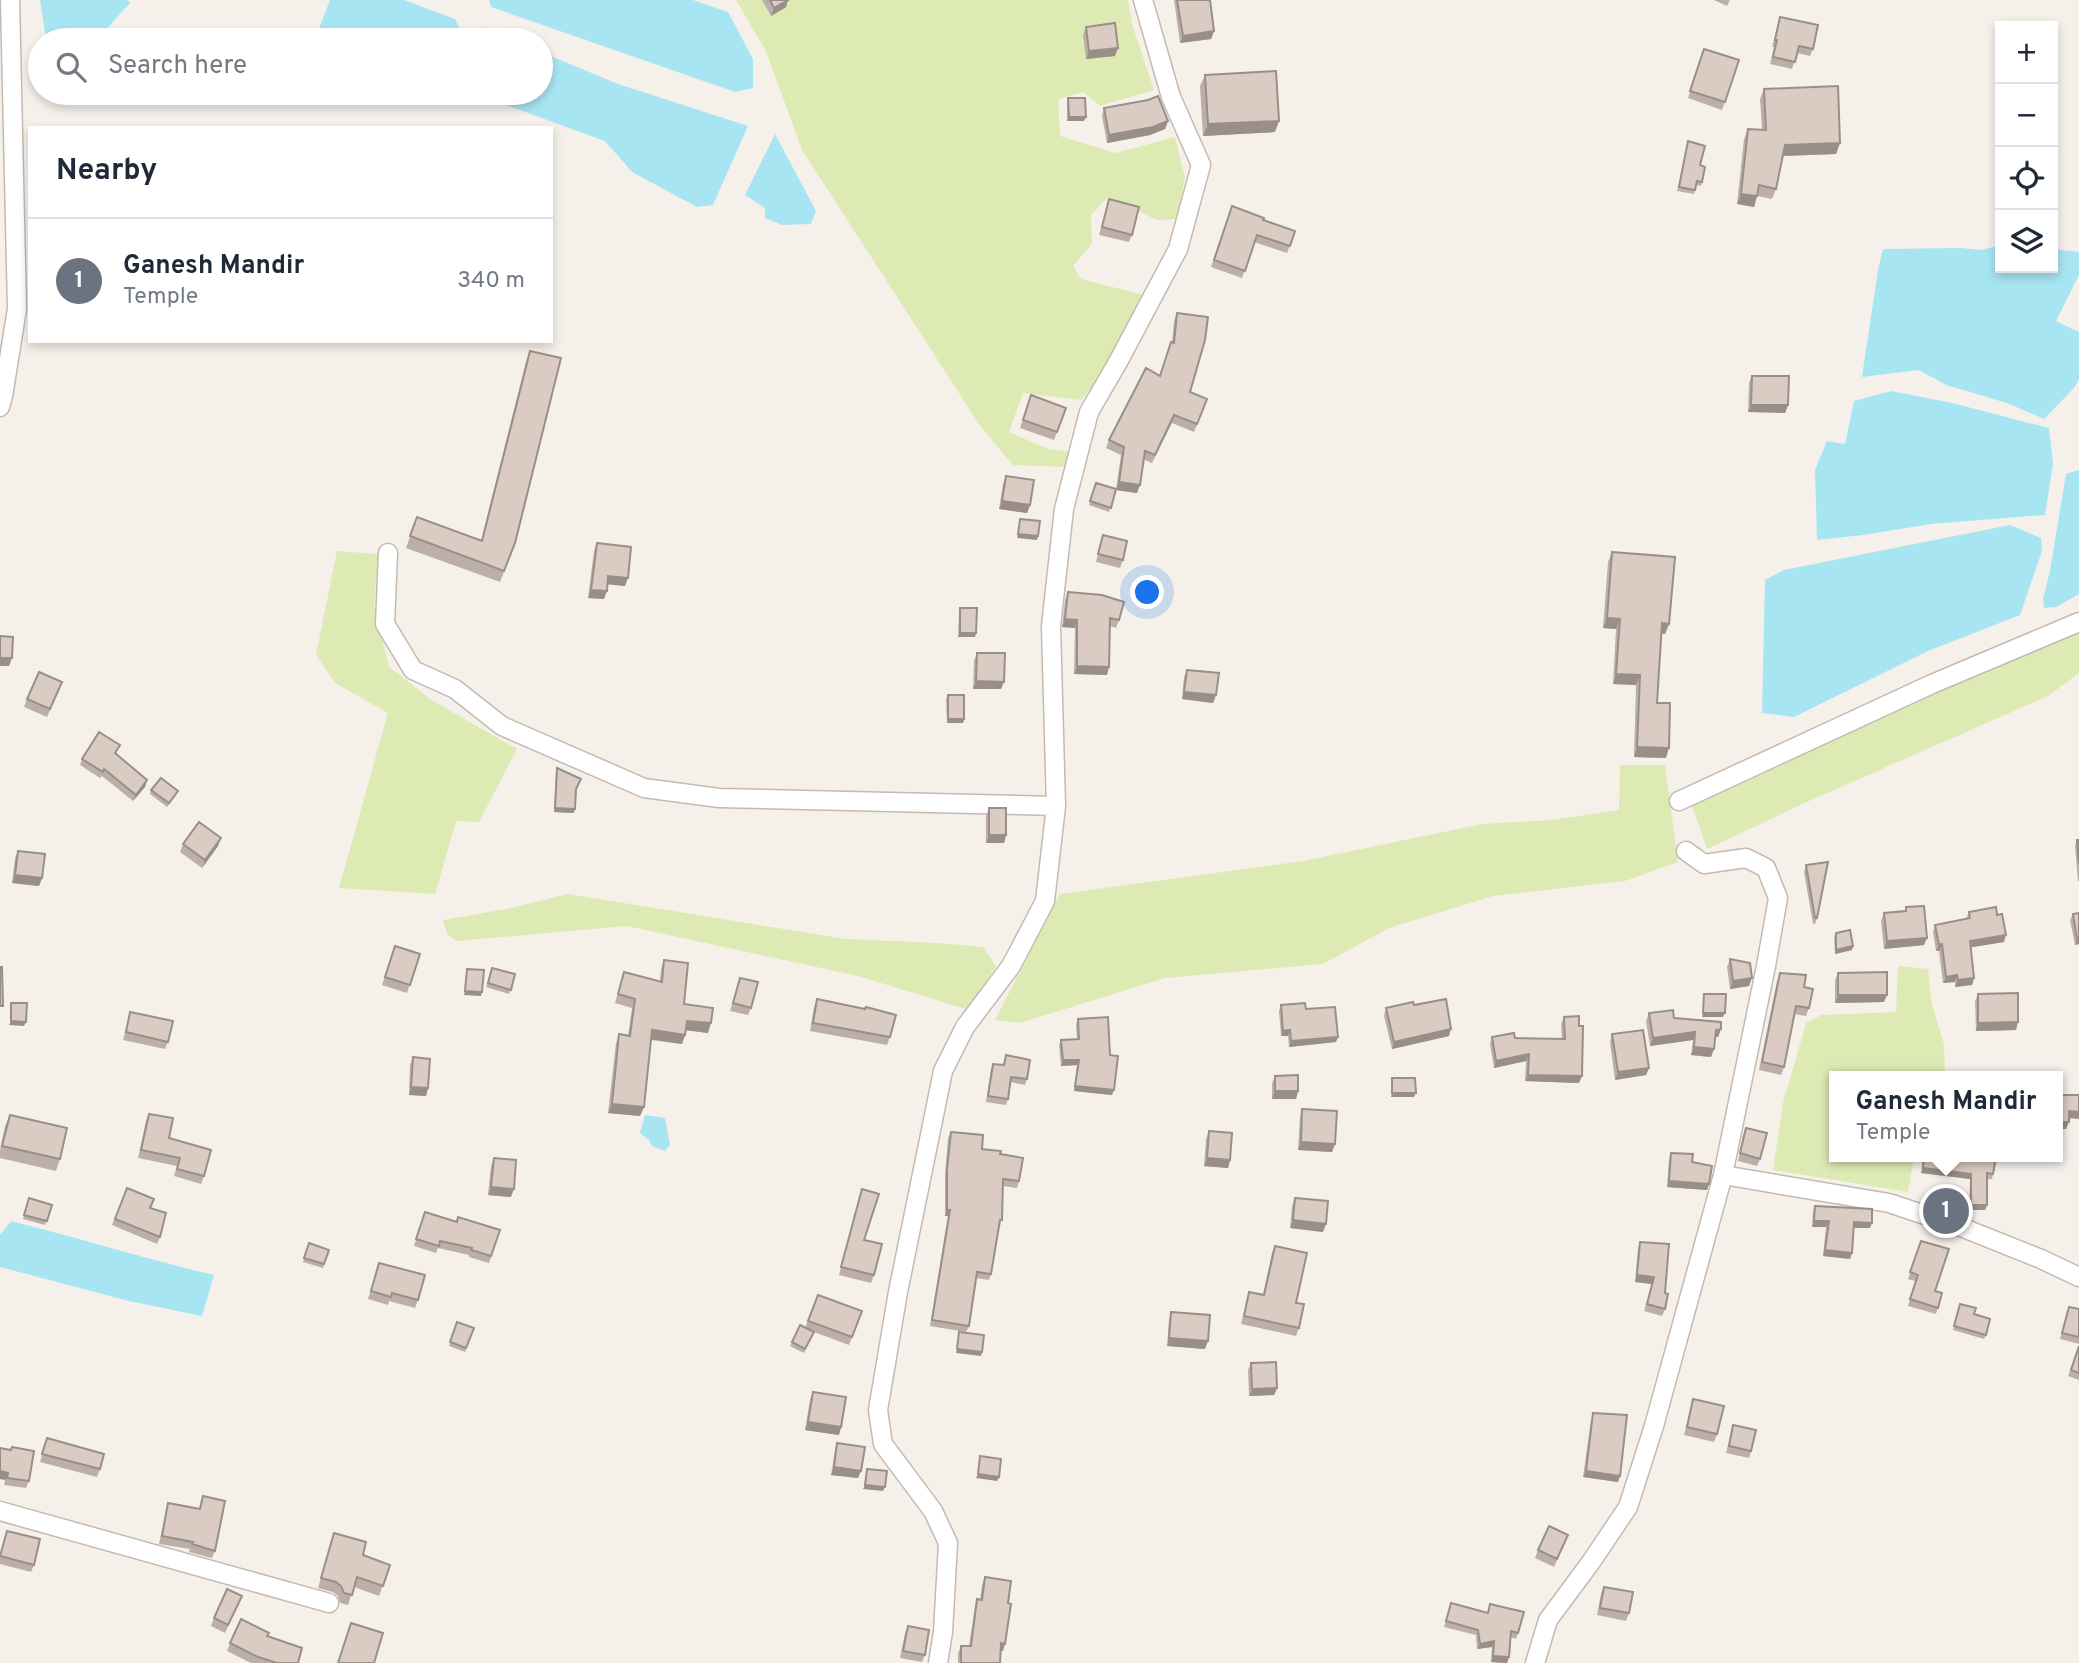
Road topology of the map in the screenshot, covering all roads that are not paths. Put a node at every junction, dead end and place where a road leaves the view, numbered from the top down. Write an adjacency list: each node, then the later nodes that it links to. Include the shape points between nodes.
1 (10, 0): 3 (street, via 17,309)
2 (1143, 0): 7 (street, via 1171,97 1201,165 1178,249 1088,412 1064,509 1051,626)
3 (0, 407)
4 (388, 552): 7 (street, via 385,624 413,670 455,689 502,726 644,788 719,798)
5 (2079, 622): 6 (street, via 1932,684)
6 (1679, 802)
7 (1056, 806): 13 (street, via 1045,901 1012,966 965,1027 943,1071 878,1410 883,1444 933,1510 948,1543)
8 (1686, 851): 9 (street, via 1704,864 1746,858 1766,868 1778,898)
9 (1723, 1175): 10 (street, via 1889,1203 1961,1227); 14 (street, via 1628,1507 1548,1620)
10 (2079, 1277)
11 (0, 1511): 12 (street)
12 (329, 1603)
13 (938, 1663)
14 (1535, 1663)

